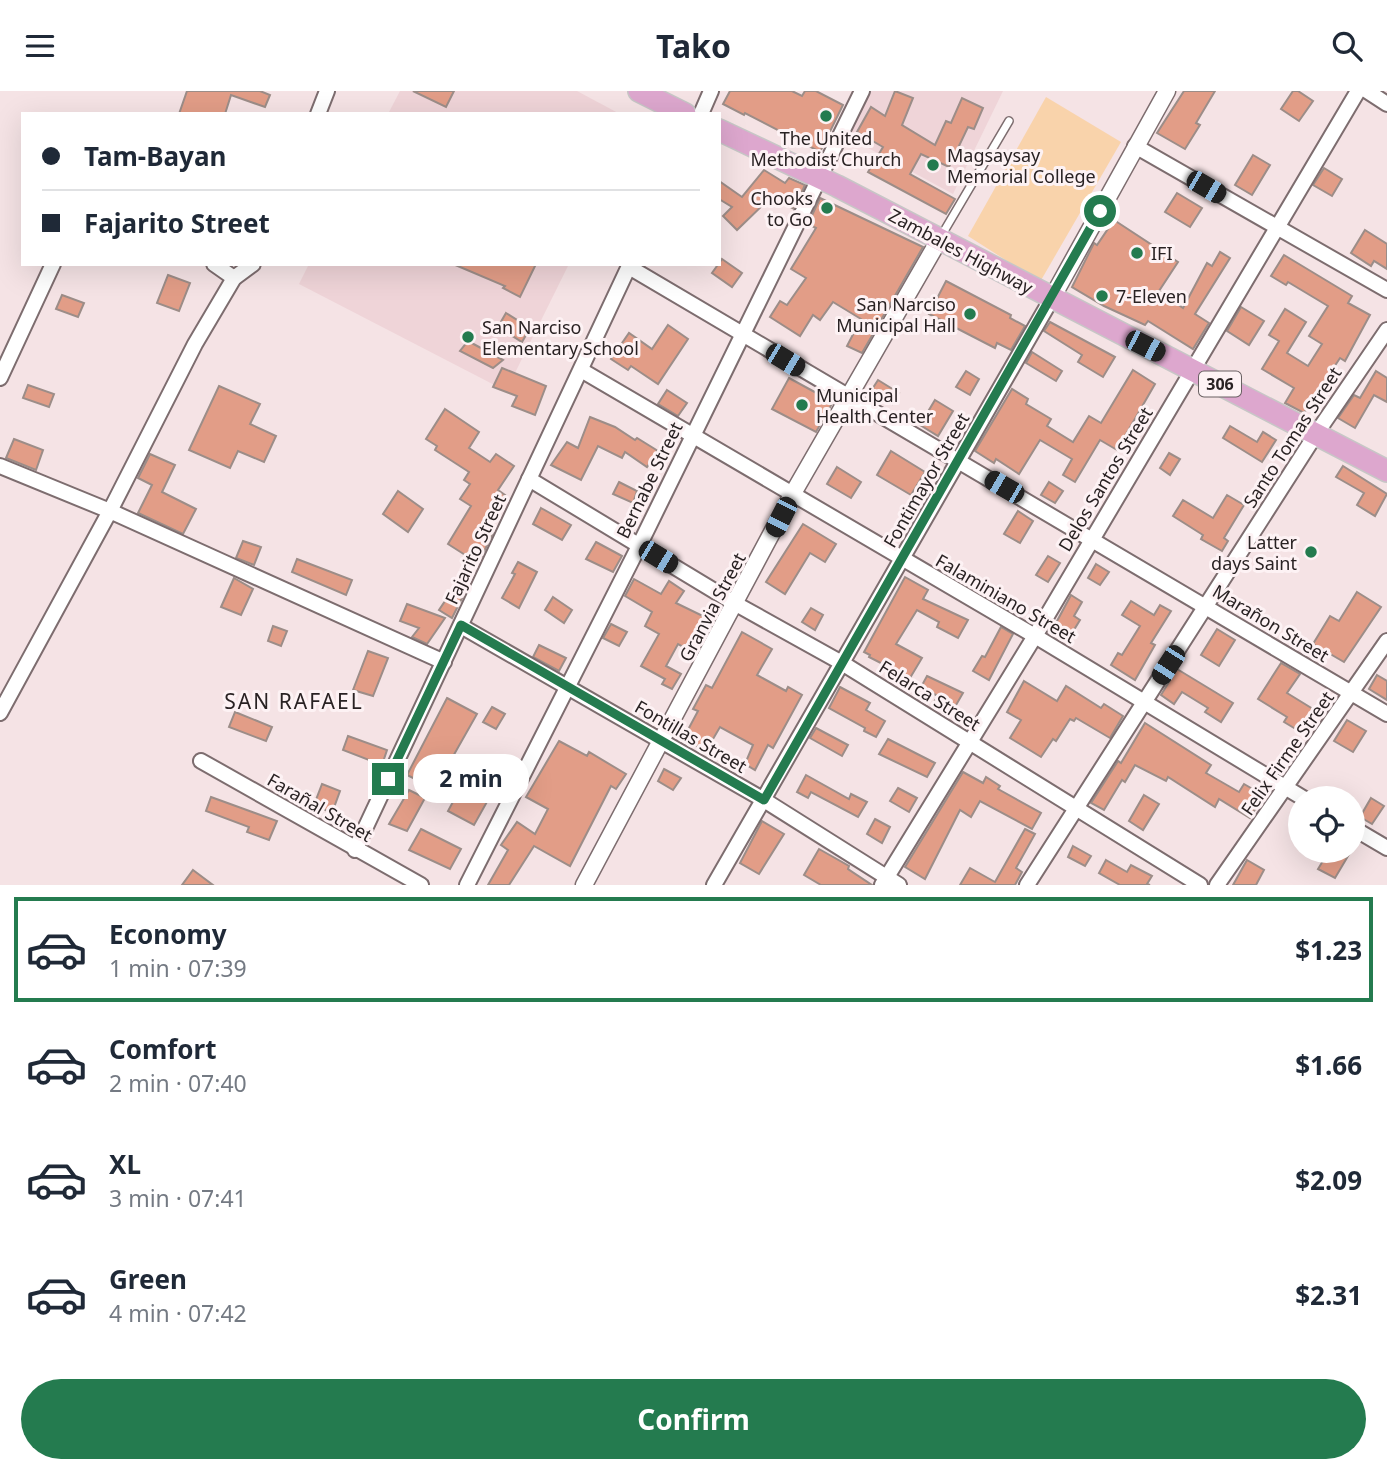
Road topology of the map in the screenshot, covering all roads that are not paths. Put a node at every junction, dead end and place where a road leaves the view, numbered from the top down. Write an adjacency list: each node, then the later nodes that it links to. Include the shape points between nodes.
1 (327, 91): 9 (street)
2 (639, 91): 10 (main road)
3 (711, 91): 11 (street)
4 (862, 91): 15 (street, Bernabe Street)
5 (1167, 91): 14 (street, Fontimayor Street)
6 (1358, 91): 16 (street, Delos Santos Street)
7 (1367, 91): 8 (street)
8 (1387, 104)
9 (319, 112)
10 (681, 112)
11 (702, 112)
12 (1009, 121): 17 (lane)
13 (721, 131): 15 (main road, Zambales Highway / 306)
14 (1135, 146): 16 (street); 24 (street, Fontimayor Street)
15 (821, 178): 17 (main road, Zambales Highway / 306); 26 (street, Bernabe Street)
16 (1277, 227): 23 (street); 28 (street, Delos Santos Street)
17 (939, 240): 24 (main road, Zambales Highway / 306); 30 (street, Granvia Street)
18 (52, 266): 29 (street)
19 (217, 266): 22 (street)
20 (250, 266): 22 (street)
21 (629, 266): 26 (street, Marañon Street); 27 (street, Fajarito Street)
22 (234, 278): 38 (street)
23 (1387, 290)
24 (1052, 298): 28 (main road, Zambales Highway / 306); 33 (street, Fontimayor Street)
25 (1387, 330): 31 (street, Santo Tomas Street)
26 (743, 335): 30 (street, Marañon Street); 32 (street, Bernabe Street)
27 (580, 370): 32 (street, Falaminiano Street); 36 (street, Fajarito Street)
28 (1192, 370): 31 (main road, Zambales Highway / 306); 39 (street, Delos Santos Street)
29 (0, 378)
30 (848, 397): 33 (street, Marañon Street); 37 (street, Granvia Street)
31 (1316, 434): 35 (main road, Zambales Highway / 306); 43 (street, Santo Tomas Street)
32 (692, 435): 37 (street, Falaminiano Street); 40 (street, Bernabe Street)
33 (959, 461): 39 (street, Marañon Street); 41 (street, Fontimayor Street)
34 (0, 466): 38 (street)
35 (1387, 471)
36 (530, 479): 40 (street, Felarca Street); 44 (street, Fajarito Street)
37 (792, 495): 41 (street, Falaminiano Street); 42 (street, Granvia Street)
38 (110, 511): 47 (street); 52 (street)
39 (1092, 538): 43 (street, Marañon Street); 45 (street, Delos Santos Street)
40 (639, 546): 42 (street, Felarca Street); 49 (street, Bernabe Street)
41 (902, 560): 45 (street, Falaminiano Street); 48 (street, Fontimayor Street)
42 (736, 604): 48 (street, Felarca Street); 54 (street, Granvia Street)
43 (1205, 607): 50 (street, Marañon Street); 51 (street, Santo Tomas Street)
44 (461, 625): 47 (street, Fajarito Street); 49 (street, Fontillas Street)
45 (1035, 636): 51 (street, Falaminiano Street); 55 (street, Delos Santos Street)
46 (1387, 641): 50 (street, Felix Firme Street)
47 (444, 662): 62 (street, Fajarito Street)
48 (842, 663): 55 (street, Felarca Street); 58 (street, Fontimayor Street)
49 (568, 687): 54 (street, Fontillas Street); 65 (street, Bernabe Street)
50 (1352, 694): 53 (street, Marañon Street); 57 (street, Felix Firme Street)
51 (1143, 704): 57 (street, Falaminiano Street); 59 (street, Santo Tomas Street)
52 (0, 713)
53 (1387, 714)
54 (663, 741): 58 (street, Fontillas Street); 66 (street, Granvia Street)
55 (971, 743): 59 (street, Felarca Street); 63 (street, Delos Santos Street)
56 (201, 761): 62 (street, Farañal Street)
57 (1286, 788): 70 (street, Felix Firme Street)
58 (764, 800): 63 (street, Fontillas Street); 67 (street, Fontimayor Street)
59 (1075, 810): 68 (street, Santo Tomas Street); 69 (street, Felarca Street)
60 (1365, 835): 61 (street)
61 (1387, 848)
62 (355, 850): 64 (street, Farañal Street)
63 (889, 883)
64 (421, 885)
65 (467, 885)
66 (583, 885)
67 (713, 885)
68 (1027, 885)
69 (1200, 885)
70 (1217, 885)

